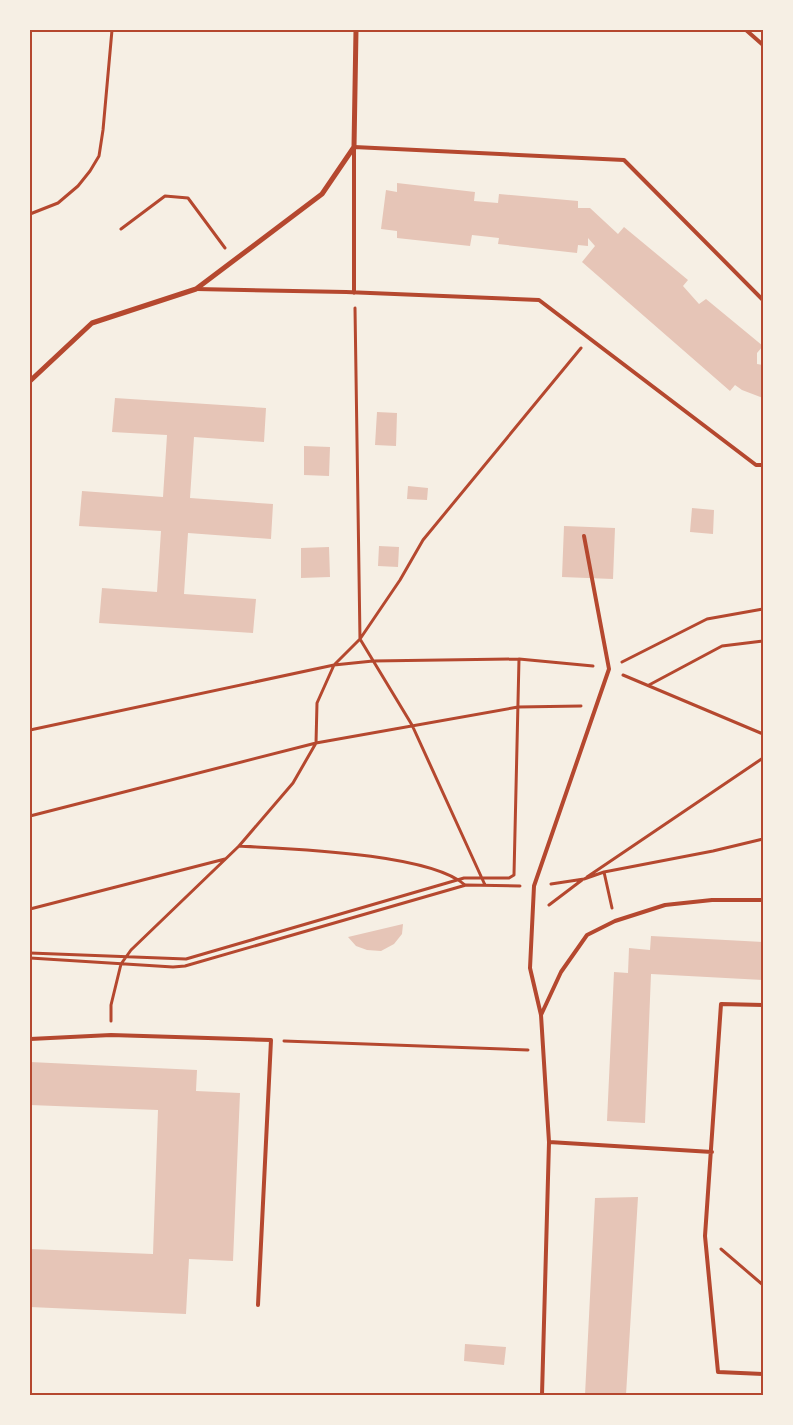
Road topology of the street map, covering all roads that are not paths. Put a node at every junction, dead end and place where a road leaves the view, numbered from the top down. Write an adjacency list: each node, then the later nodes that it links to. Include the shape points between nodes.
1 (356, 30): 4 (street)
2 (746, 30): 3 (lane)
3 (763, 45)
4 (354, 146): 5 (street, via 322,194); 6 (lane); 7 (lane, via 624,160)
5 (196, 288): 6 (lane); 8 (street, via 92,323)
6 (354, 292): 9 (lane, via 539,300 756,464)
7 (763, 300)
8 (30, 381)
9 (763, 464)
10 (584, 536): 13 (lane, via 609,669 534,886 530,968)
11 (763, 900): 13 (lane, via 712,900 665,906 615,921 587,935 560,972)
12 (763, 1005): 16 (lane, via 721,1004)
13 (541, 1015): 15 (lane)
14 (30, 1039): 17 (lane, via 111,1034 271,1040)
15 (549, 1142): 16 (lane); 19 (lane)
16 (712, 1152): 18 (lane, via 705,1236 718,1372)
17 (258, 1305)
18 (763, 1374)
19 (542, 1395)

